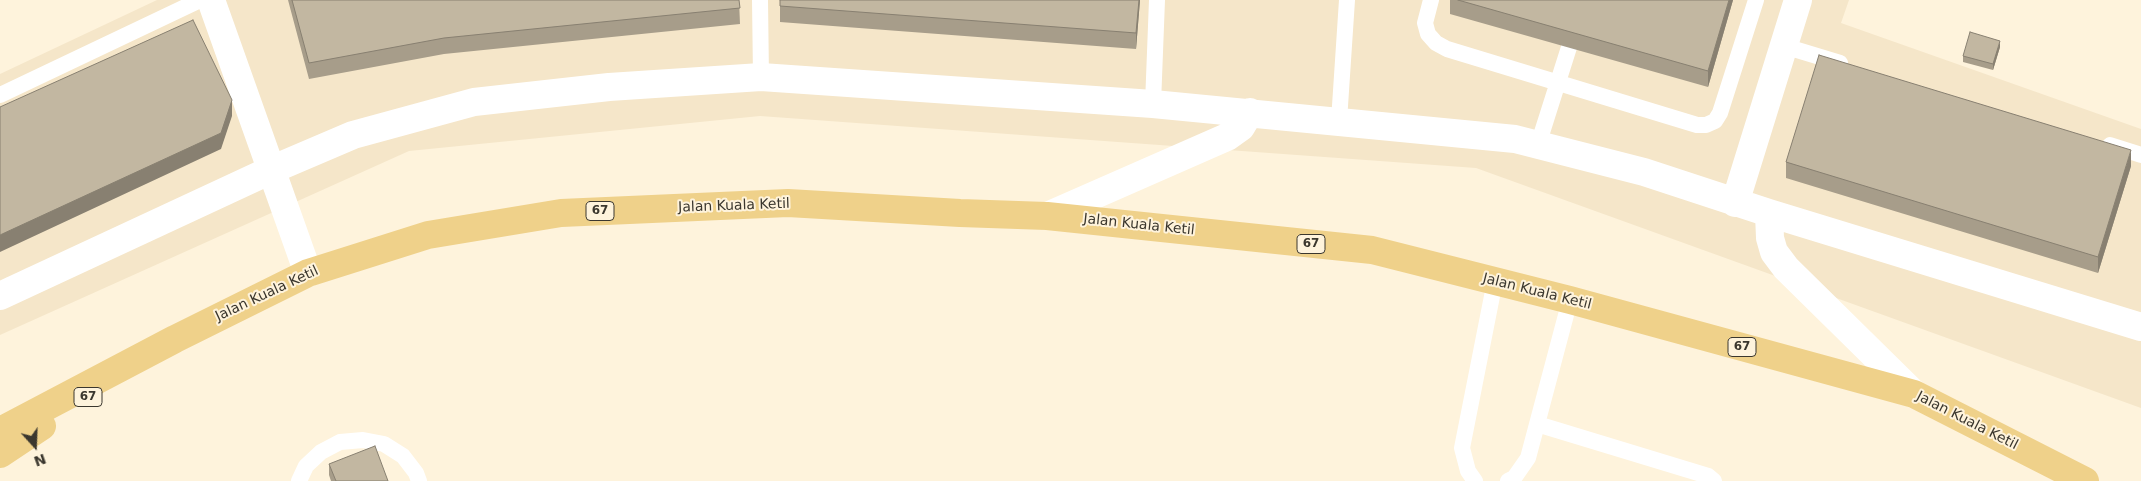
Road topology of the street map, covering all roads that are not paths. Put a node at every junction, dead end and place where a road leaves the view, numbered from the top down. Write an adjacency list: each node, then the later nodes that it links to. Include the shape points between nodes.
1 (200, 0): 14 (lane)
2 (211, 0): 21 (street)
3 (760, 0): 12 (lane)
4 (1157, 0): 15 (lane)
5 (1347, 0): 17 (lane)
6 (1431, 0): 13 (lane, via 1425,23 1428,34 1436,43)
7 (1584, 0): 13 (lane)
8 (1756, 0): 13 (lane, via 1720,113 1715,121 1706,125 1697,125)
9 (1798, 0): 10 (street)
10 (1784, 46): 11 (lane); 22 (street)
11 (1859, 69)
12 (760, 77): 15 (street); 21 (street, via 609,87 474,102 353,134)
13 (1558, 82): 19 (lane)
14 (0, 95)
15 (1153, 104): 16 (street)
16 (1250, 112): 17 (street); 24 (street, via 1241,127 1226,137)
17 (1339, 121): 19 (street, via 1515,139)
18 (2094, 140): 20 (lane)
19 (1538, 145): 22 (street, via 1644,172)
20 (2141, 155)
21 (271, 170): 25 (street); 27 (street)
22 (1736, 203): 23 (street)
23 (1768, 213): 29 (street); 31 (street, via 1774,252 1786,268)
24 (1047, 216): 25 (main road, Jalan Kuala Ketil / 67, via 788,203 561,213 428,235); 26 (main road, Jalan Kuala Ketil / 67, via 1372,250)
25 (308, 273): 30 (main road, Jalan Kuala Ketil / 67)
26 (1495, 281): 28 (main road, Jalan Kuala Ketil / 67); 38 (lane, via 1462,448)
27 (0, 296)
28 (1570, 300): 31 (main road, Jalan Kuala Ketil / 67); 32 (lane)
29 (2141, 327)
30 (175, 339): 33 (main road, Jalan Kuala Ketil / 67); 34 (main road, Jalan Kuala Ketil / 67)
31 (1914, 394): 40 (main road, Jalan Kuala Ketil / 67)
32 (1537, 424): 35 (lane, via 1528,458); 39 (lane, via 1708,476)
33 (0, 431)
34 (0, 454)
35 (1516, 480)
36 (299, 481): 37 (lane, via 306,466 320,452 340,442 363,440 384,444 402,456)
37 (419, 481)
38 (1474, 481)
39 (1714, 481)
40 (2085, 481)

